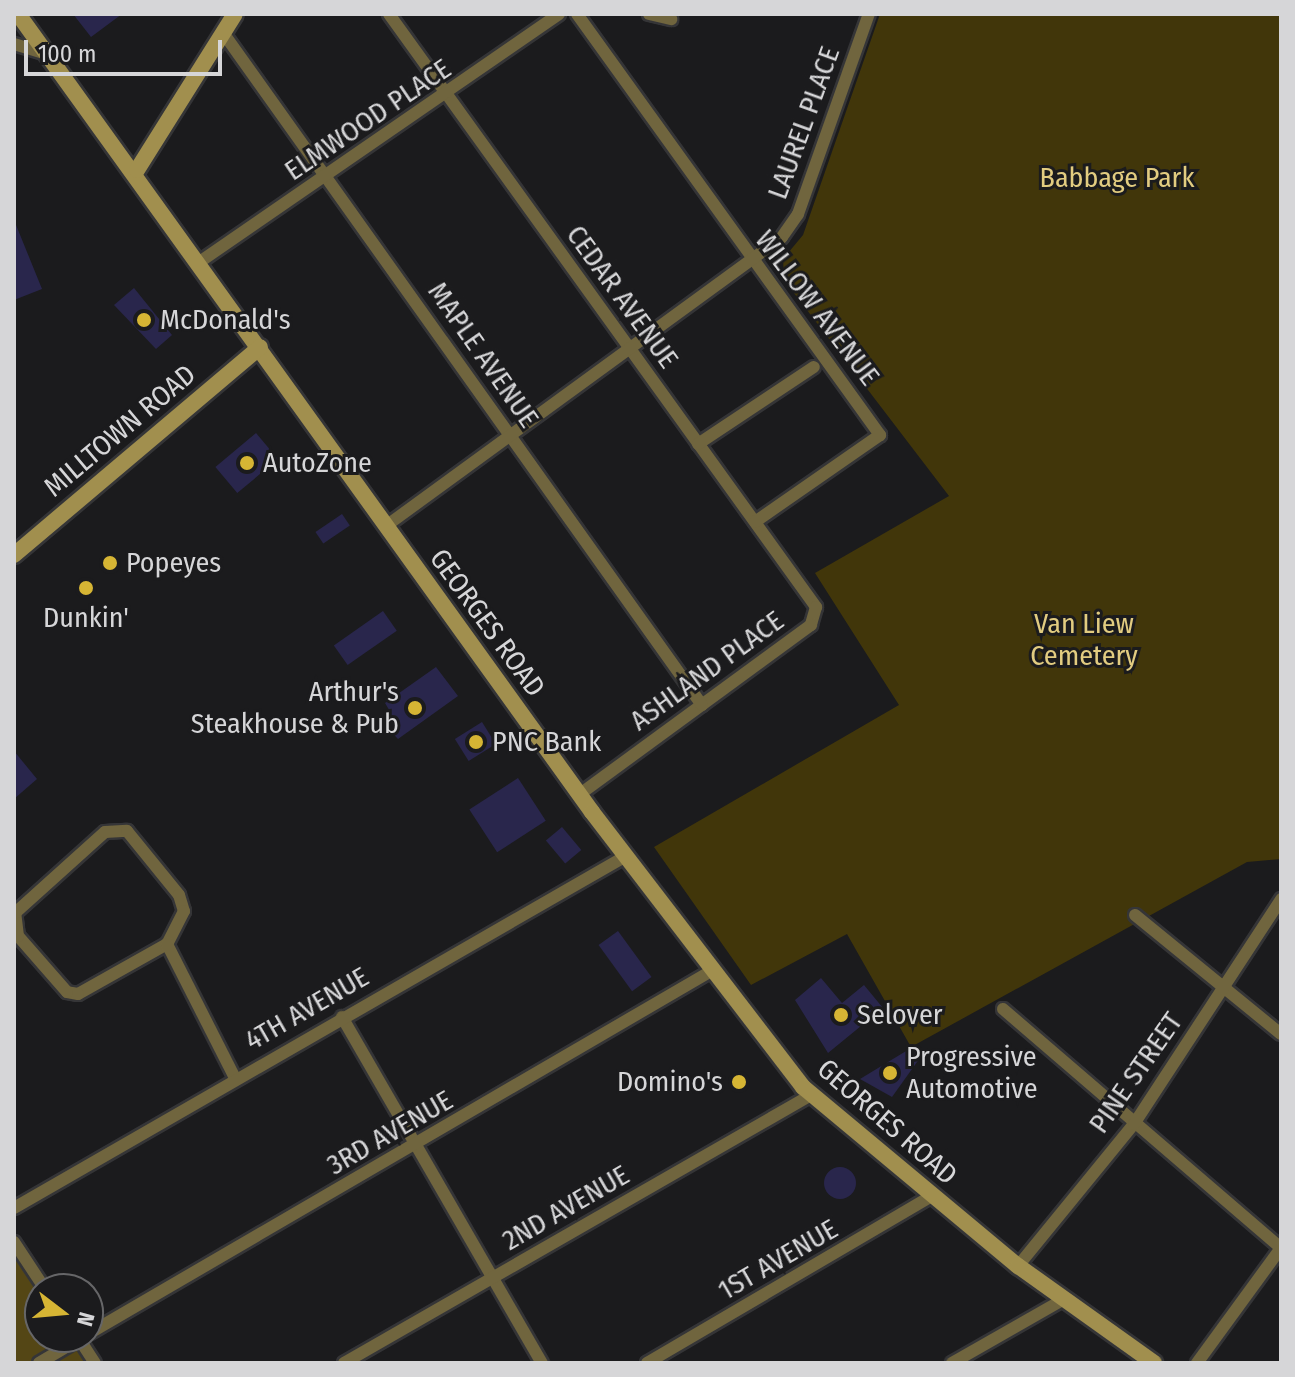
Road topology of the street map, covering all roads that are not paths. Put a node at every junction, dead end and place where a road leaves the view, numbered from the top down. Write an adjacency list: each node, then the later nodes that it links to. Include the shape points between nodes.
1 (18, 14): 11 (street, GEORGES ROAD)
2 (235, 14): 9 (street)
3 (389, 14): 12 (street, CEDAR AVENUE)
4 (559, 14): 12 (street, ELMWOOD PLACE)
5 (577, 14): 16 (street, WILLOW AVENUE)
6 (649, 14): 8 (street)
7 (869, 14): 16 (street, LAUREL PLACE, via 798,214)
8 (671, 19)
9 (224, 34): 13 (street); 14 (street, MAPLE AVENUE)
10 (14, 44): 11 (street)
11 (53, 57): 13 (street, GEORGES ROAD)
12 (448, 95): 14 (street, ELMWOOD PLACE); 18 (street, CEDAR AVENUE)
13 (137, 170): 15 (street, GEORGES ROAD)
14 (326, 177): 15 (street, ELMWOOD PLACE); 20 (street, MAPLE AVENUE)
15 (201, 261): 17 (street, GEORGES ROAD)
16 (751, 261): 18 (street, LAUREL PLACE); 22 (street, WILLOW AVENUE, via 880,435)
17 (260, 347): 23 (street, GEORGES ROAD); 24 (street, MILLTOWN ROAD)
18 (630, 349): 20 (street, LAUREL PLACE); 21 (street, CEDAR AVENUE)
19 (814, 367): 21 (street)
20 (511, 436): 23 (street, LAUREL PLACE); 26 (street, MAPLE AVENUE)
21 (698, 444): 22 (street, CEDAR AVENUE)
22 (755, 522): 25 (street, CEDAR AVENUE)
23 (386, 526): 27 (street, GEORGES ROAD)
24 (14, 555)
25 (816, 607): 26 (street, ASHLAND PLACE, via 811,625)
26 (702, 705): 27 (street, ASHLAND PLACE)
27 (579, 795): 28 (street, GEORGES ROAD)
28 (626, 856): 32 (street, GEORGES ROAD); 35 (street, 4TH AVENUE)
29 (1281, 899): 33 (street, PINE STREET)
30 (1135, 915): 33 (street)
31 (167, 944): 31 (street, via 78,994 67,992 18,936 15,913 105,832 120,828 179,895 184,911); 37 (street)
32 (713, 970): 38 (street, GEORGES ROAD); 40 (street, 3RD AVENUE)
33 (1224, 985): 36 (street); 39 (street, PINE STREET)
34 (1003, 1009): 39 (street)
35 (342, 1017): 37 (street, 4TH AVENUE); 40 (street)
36 (1281, 1034)
37 (235, 1078): 42 (street, 4TH AVENUE)
38 (811, 1095): 41 (street, GEORGES ROAD); 47 (street, 2ND AVENUE)
39 (1134, 1124): 44 (street); 45 (street, PINE STREET)
40 (417, 1146): 47 (street); 49 (street, 3RD AVENUE)
41 (932, 1196): 45 (street, GEORGES ROAD); 52 (street, 1ST AVENUE)
42 (14, 1208)
43 (14, 1242): 46 (street)
44 (1281, 1248): 55 (street)
45 (1018, 1266): 48 (street, GEORGES ROAD)
46 (34, 1273)
47 (496, 1276): 50 (street, 2ND AVENUE); 51 (street)
48 (1064, 1299): 53 (street); 54 (street, GEORGES ROAD)
49 (104, 1324)
50 (344, 1363)
51 (542, 1363)
52 (647, 1363)
53 (952, 1363)
54 (1154, 1363)
55 (1197, 1363)

